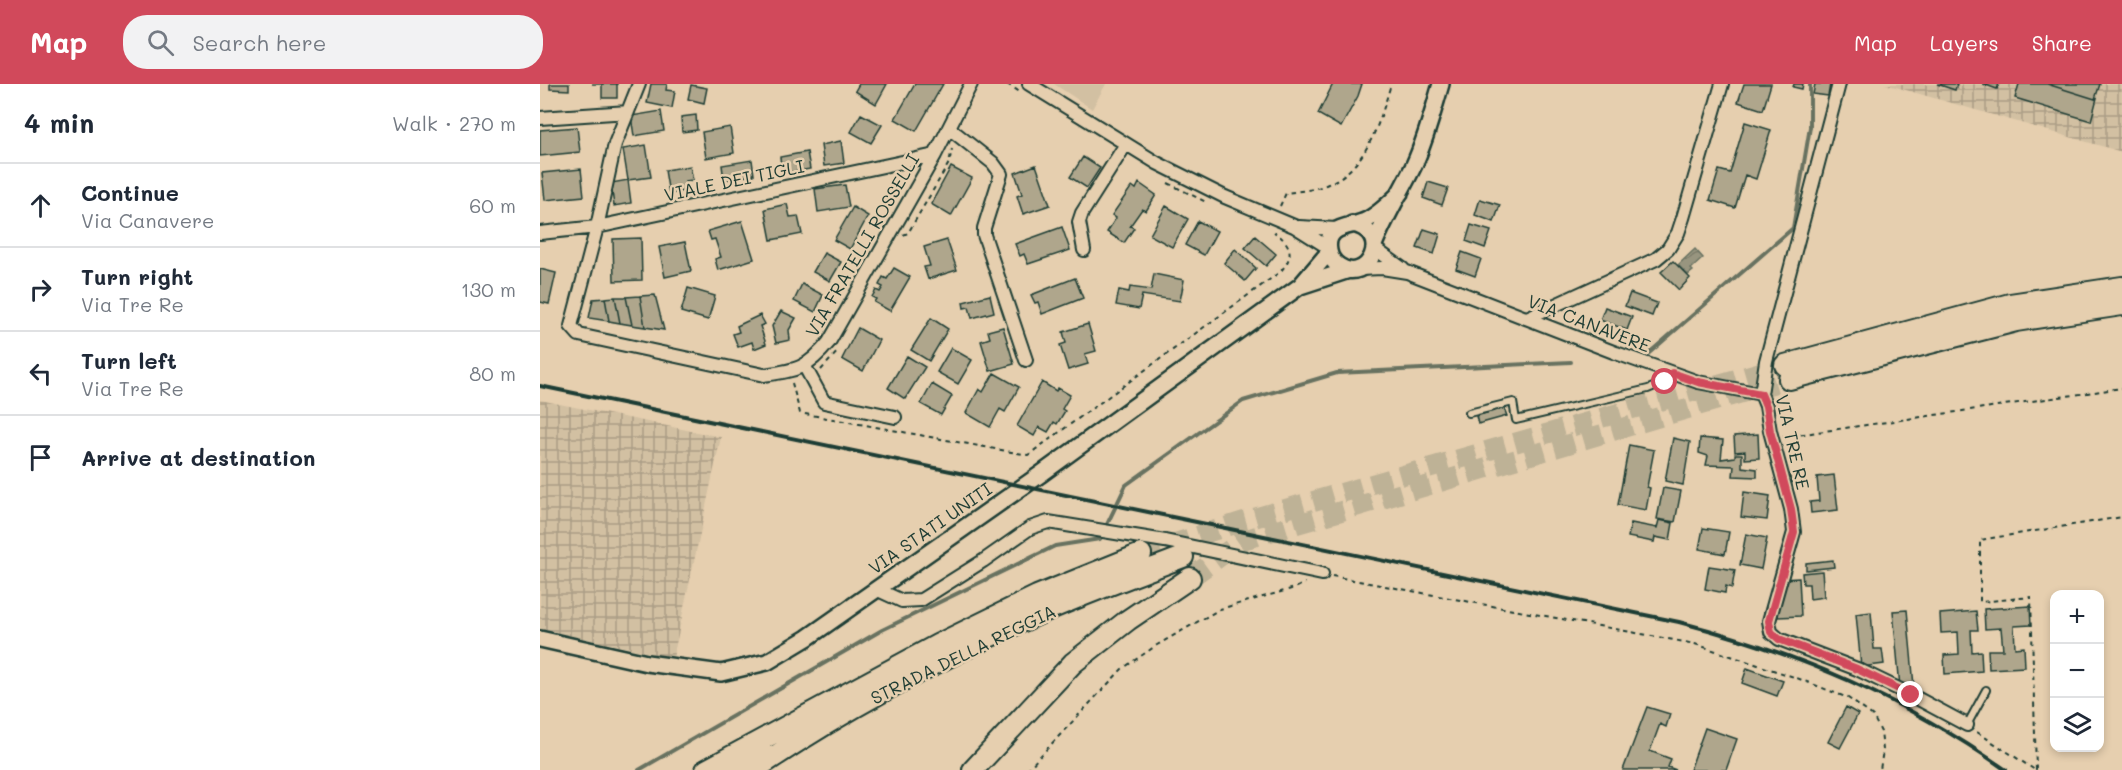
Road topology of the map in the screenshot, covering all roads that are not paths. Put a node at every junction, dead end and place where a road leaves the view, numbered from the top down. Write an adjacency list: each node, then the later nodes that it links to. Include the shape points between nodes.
1 (639, 84): 7 (street)
2 (971, 84): 9 (street, VIA FRATELLI ROSSELLI)
3 (1441, 84): 12 (street, via 1422,146)
4 (1722, 84): 26 (street, via 1683,218 1668,249 1635,271)
5 (1839, 84): 30 (street, VIA TRE RE, via 1766,361)
6 (1028, 90): 10 (street)
7 (628, 112): 8 (street); 15 (street, via 615,144)
8 (540, 118)
9 (951, 130): 11 (street, VIA FRATELLI ROSSELLI); 27 (street, via 1001,174 984,235)
10 (1126, 144): 14 (street, via 1187,179); 19 (street, via 1082,213 1079,222)
11 (935, 155): 15 (street, VIALE DEI TIGLI); 28 (street, VIA FRATELLI ROSSELLI, via 829,342)
12 (1400, 193): 13 (street, via 1365,222); 18 (street)
13 (1352, 224): 16 (street); 18 (street, via 1369,233)
14 (1294, 226): 16 (street); 20 (street)
15 (597, 227): 17 (street, VIALE DEI TIGLI); 28 (street, VIA FRATELLI ROSSELLI, via 571,326 579,335 764,375)
16 (1337, 230): 20 (street, via 1330,239)
17 (540, 232)
18 (1374, 247): 21 (street, via 1371,259); 22 (street, VIA CANAVERE)
19 (1084, 250)
20 (1329, 250): 21 (street, via 1336,264); 23 (street, VIA STATI UNITI)
21 (1354, 269): 22 (street, VIA CANAVERE); 23 (street, VIA STATI UNITI)
22 (1407, 272): 26 (street, VIA CANAVERE)
23 (1300, 286): 37 (street, VIA STATI UNITI)
24 (2122, 287): 25 (highway, via 2010,304 1787,372 2016,321)
25 (2122, 305)
26 (1527, 318): 29 (street, VIA CANAVERE)
27 (1026, 360)
28 (807, 371): 32 (street, via 824,402)
29 (1672, 373): 30 (street, VIA CANAVERE); 31 (lane, via 1665,382 1648,389 1516,420 1512,402)
30 (1761, 394): 41 (street, VIA TRE RE, via 1794,532 1769,621 1771,632 1779,639 1857,669)
31 (1469, 413)
32 (895, 417)
33 (1141, 554): 39 (highway, via 1037,596)
34 (1183, 557): 44 (highway, STRADA DELLA REGGIA, via 1042,612 926,669 806,735)
35 (1322, 574): 37 (street, via 1048,522 1030,528 921,600 902,601)
36 (1190, 578): 45 (highway, via 1073,663)
37 (876, 589): 38 (street, VIA STATI UNITI, via 766,662 721,673 647,663)
38 (540, 639)
39 (850, 690): 42 (highway); 43 (highway)
40 (1986, 690): 41 (lane)
41 (1967, 725)
42 (706, 770)
43 (735, 770)
44 (754, 770)
45 (973, 770)

